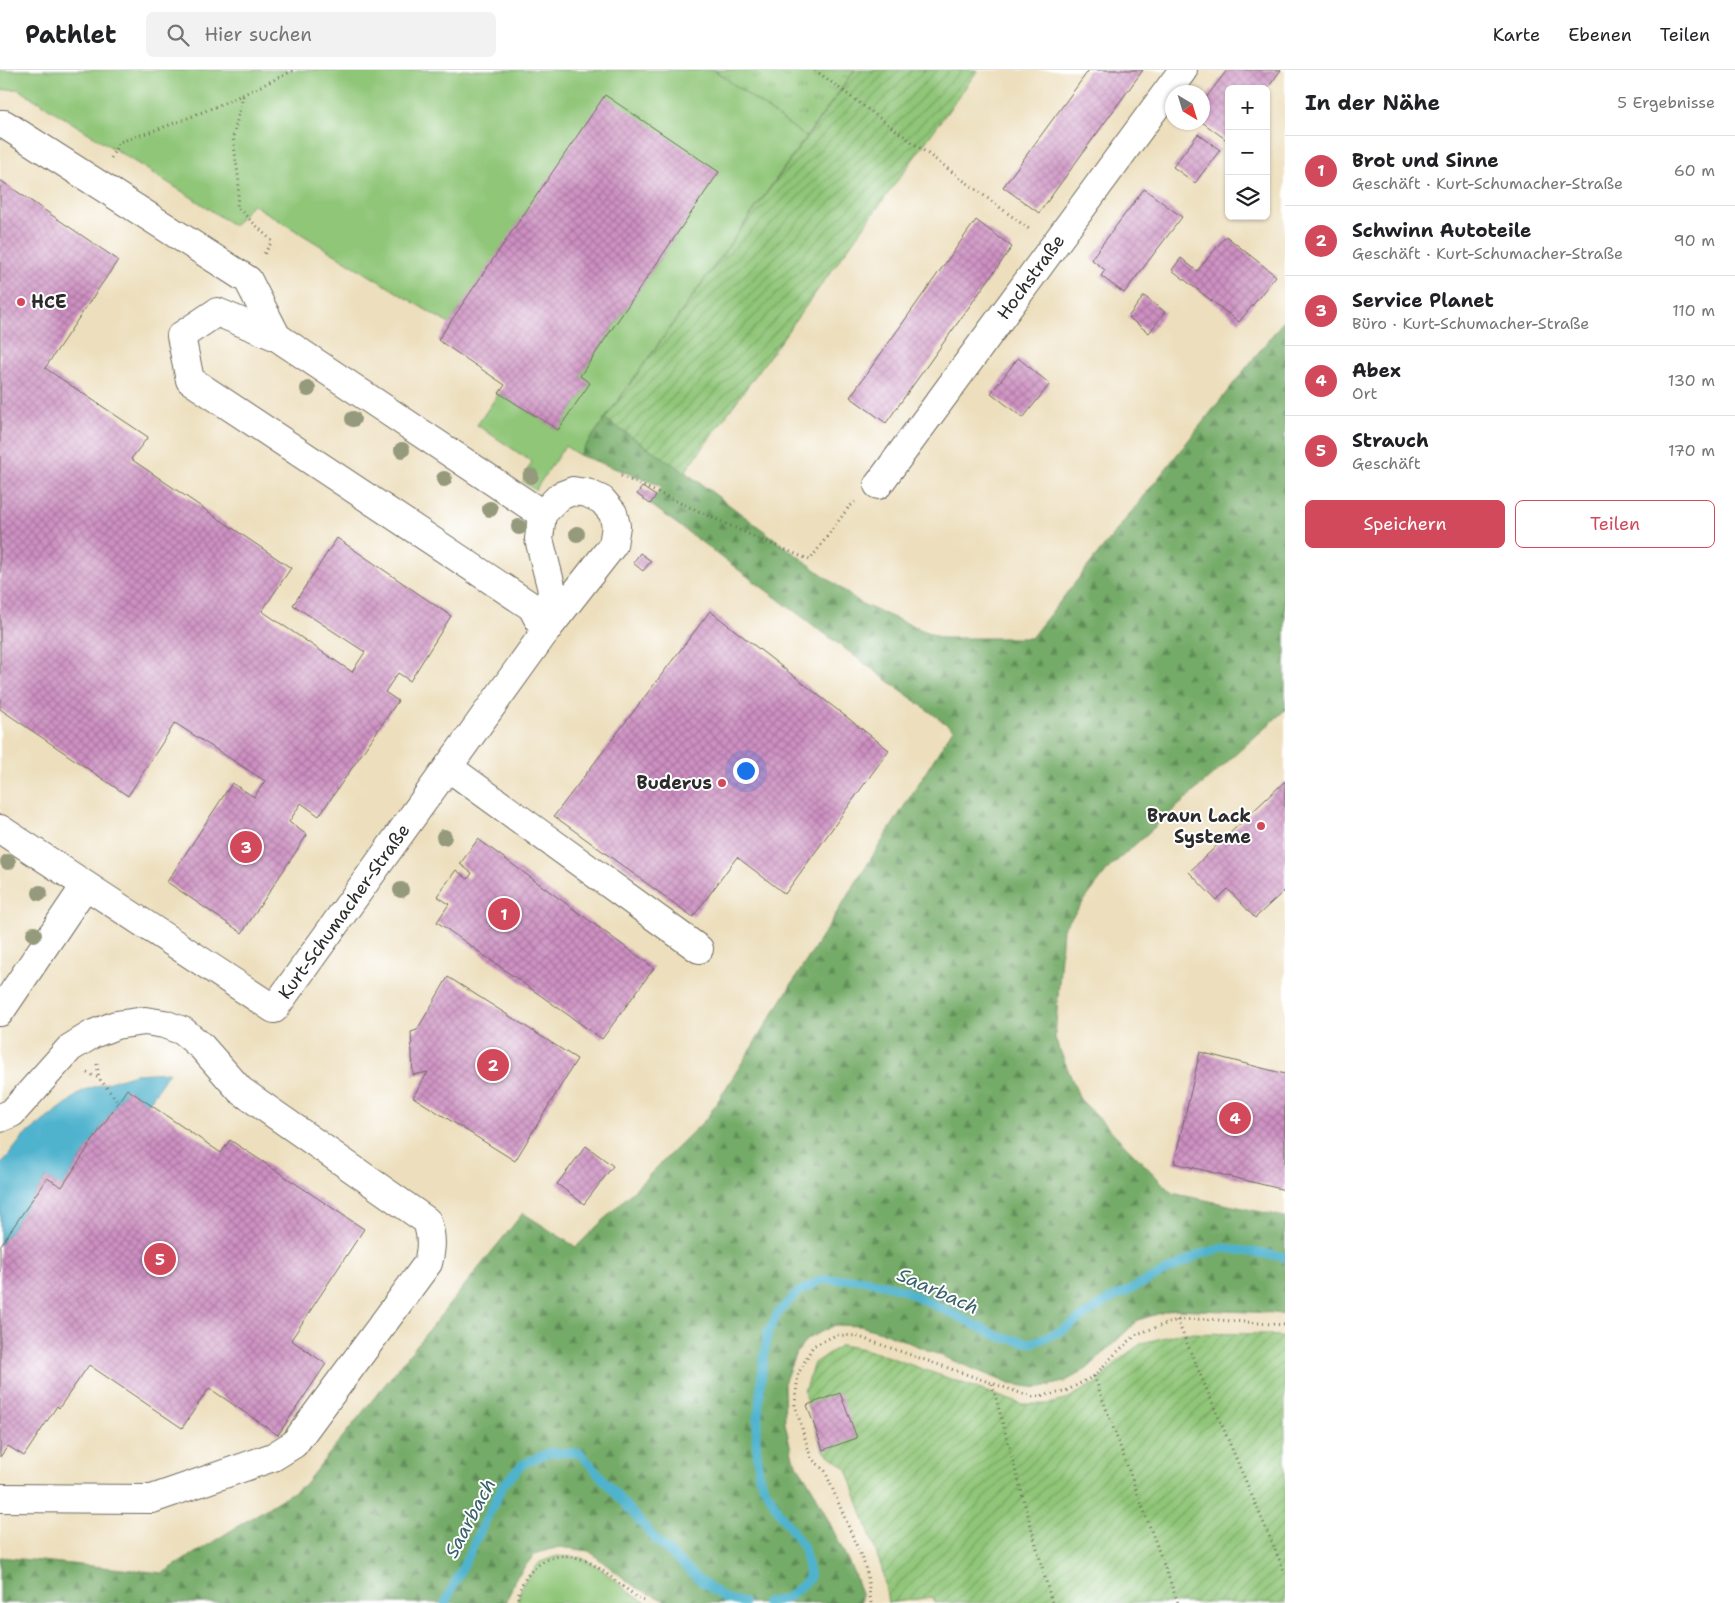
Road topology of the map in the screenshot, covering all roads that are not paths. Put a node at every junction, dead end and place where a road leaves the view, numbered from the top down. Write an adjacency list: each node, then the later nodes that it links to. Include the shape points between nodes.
1 (1183, 70): 4 (street, Hochstraße)
2 (0, 124): 3 (street, via 248,280)
3 (277, 336): 5 (street); 6 (street, via 217,312 181,336 190,380 532,607)
4 (878, 486)
5 (542, 514): 6 (street, Kurt-Schumacher-Straße, via 539,538 552,590); 6 (street, Kurt-Schumacher-Straße, via 560,496 573,491 587,492 602,500 614,513 616,526 613,545)
6 (545, 632): 7 (street, Kurt-Schumacher-Straße)
7 (448, 767): 9 (street, Kurt-Schumacher-Straße, via 274,1009); 10 (street)
8 (0, 829): 9 (street, Kurt-Schumacher-Straße)
9 (85, 886): 11 (street)
10 (699, 949)
11 (0, 1012)
12 (0, 1118): 13 (street, via 12,1113 70,1048 93,1034 116,1025 145,1021 164,1024 183,1031 202,1047 240,1090 427,1221 432,1246 428,1264 294,1444 273,1457 152,1500)
13 (0, 1498)

